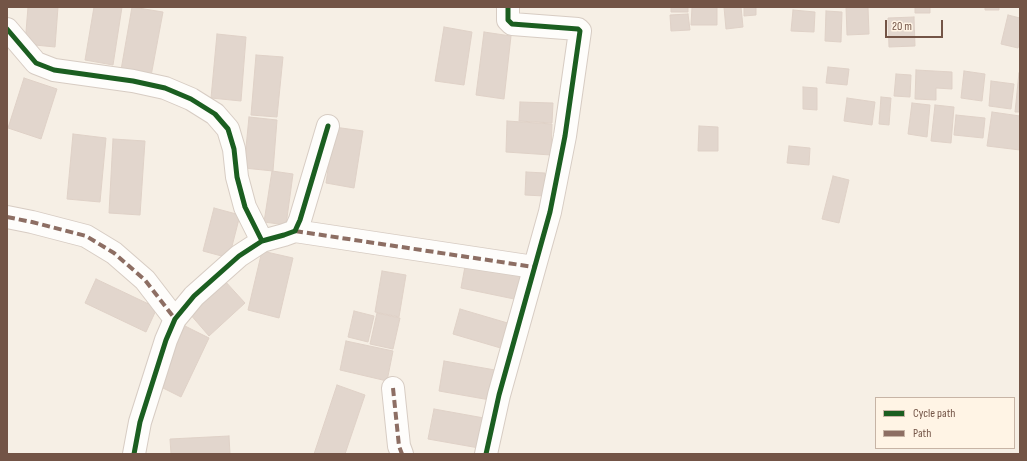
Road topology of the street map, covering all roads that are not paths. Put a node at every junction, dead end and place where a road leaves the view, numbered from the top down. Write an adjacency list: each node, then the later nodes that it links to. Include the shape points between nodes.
1 (508, 7): 7 (street, via 508,20 512,24 580,31 565,136 550,212)
2 (7, 28): 6 (street, via 36,63 54,70 166,88 191,99 215,114 228,129 245,207)
3 (328, 126): 5 (street)
4 (7, 217): 8 (street, via 86,236 114,253 145,280)
5 (295, 231): 6 (street); 7 (street)
6 (262, 241): 8 (street, via 239,256 194,296)
7 (534, 267): 12 (street, via 499,395)
8 (175, 319): 10 (street, via 140,422)
9 (393, 388): 11 (street)
10 (134, 454)
11 (402, 454)
12 (486, 454)

